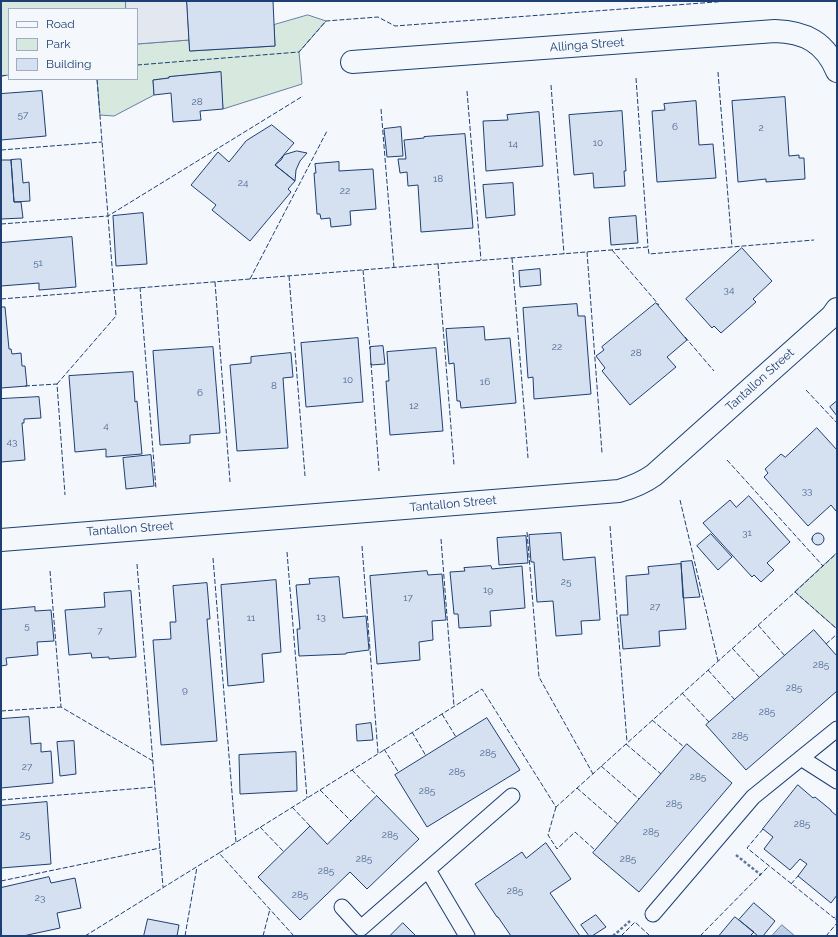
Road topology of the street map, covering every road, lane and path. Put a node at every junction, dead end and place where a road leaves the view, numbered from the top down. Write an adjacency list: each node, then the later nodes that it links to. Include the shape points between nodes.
1 (352, 62): 2 (street, Allinga Street, via 790,31 806,36 820,45 830,56)
2 (837, 71)
3 (837, 309): 4 (street, Tantallon Street, via 654,475 633,488)
4 (1, 540)
5 (837, 728): 6 (lane)
6 (800, 758): 7 (lane); 9 (lane, via 753,797)
7 (837, 781)
8 (512, 796): 10 (lane)
9 (717, 840): 11 (path); 13 (lane)
10 (428, 870): 12 (lane, via 361,928); 14 (lane)
11 (761, 875)
12 (342, 908)
13 (652, 914)
14 (467, 936)

